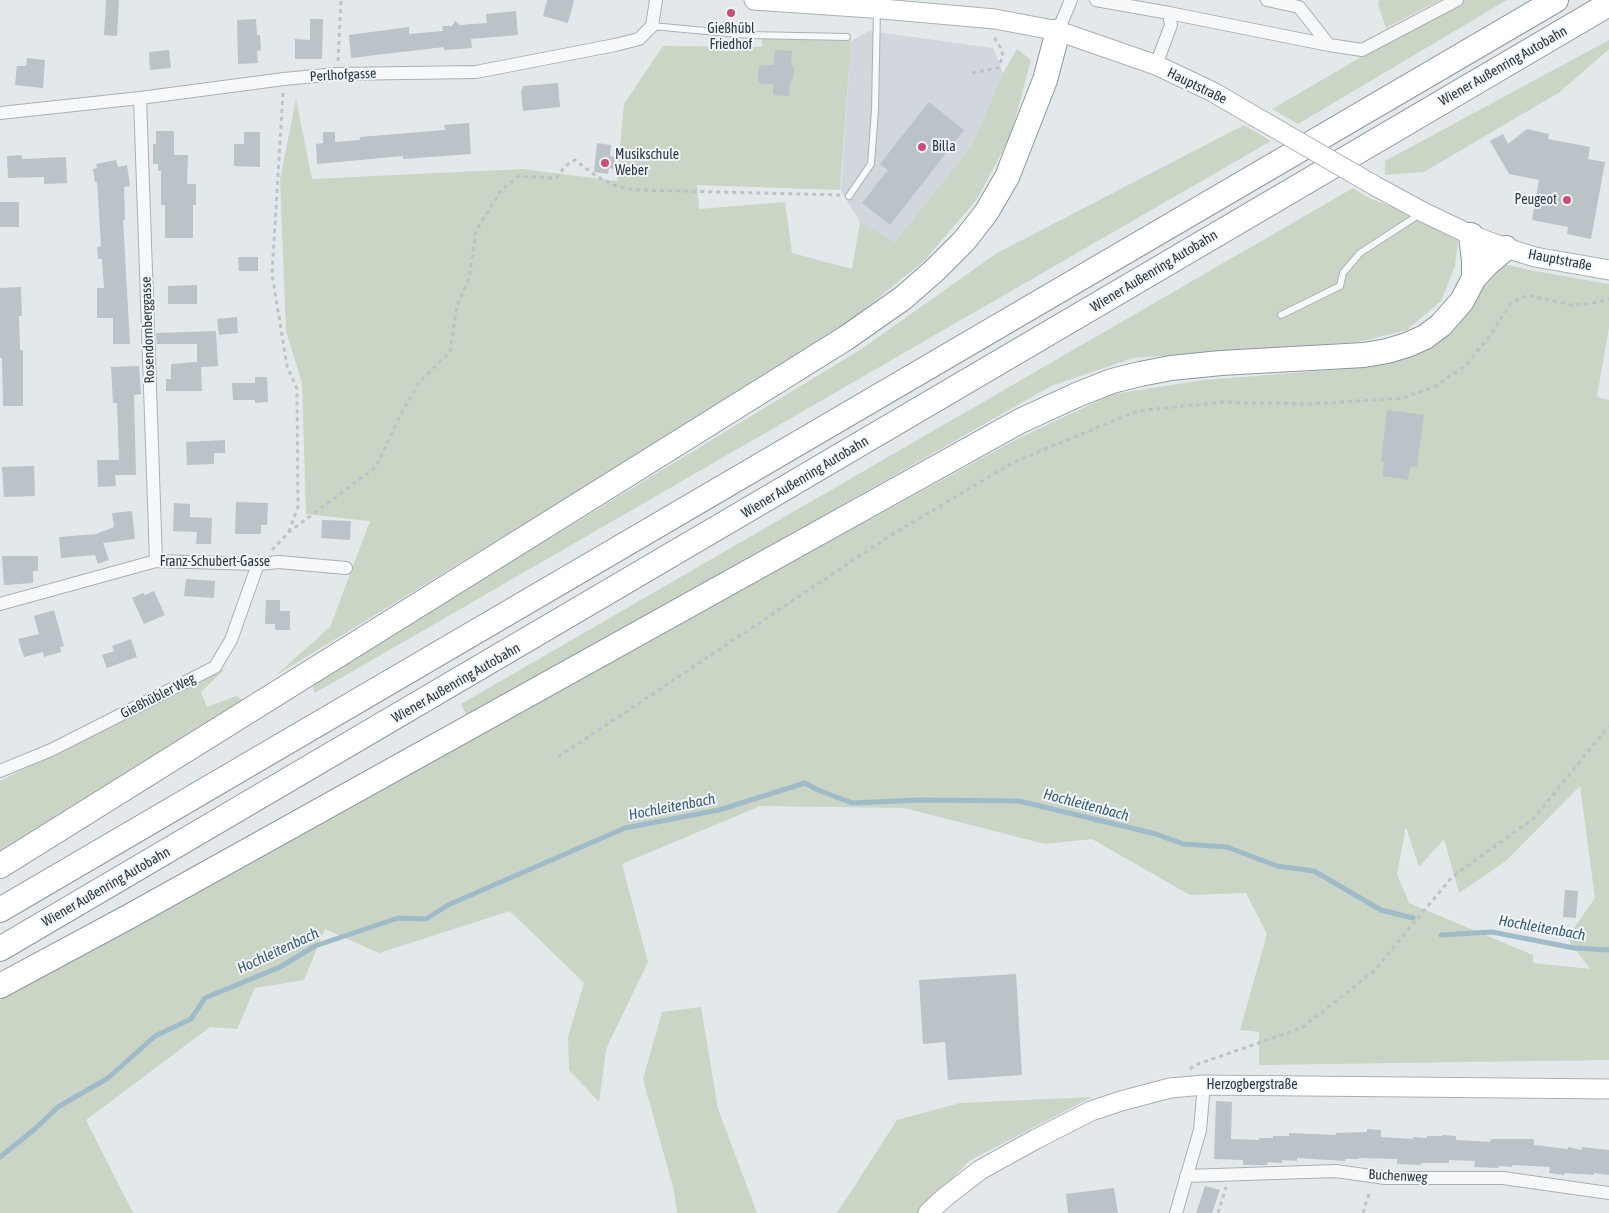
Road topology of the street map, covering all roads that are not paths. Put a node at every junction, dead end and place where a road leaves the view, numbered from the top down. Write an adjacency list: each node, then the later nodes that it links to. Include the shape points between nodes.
1 (656, 0): 11 (street)
2 (754, 0): 9 (main road, Hauptstraße)
3 (1071, 0): 12 (street)
4 (1096, 0): 10 (street)
5 (1267, 0): 14 (street, via 1299,7)
6 (1457, 0): 14 (street, via 1362,50)
7 (1556, 0): 31 (highway)
8 (1609, 4): 32 (highway, Wiener Außenring Autobahn)
9 (877, 8): 12 (main road, Hauptstraße, via 995,19); 18 (lane, via 871,164)
10 (1169, 13): 14 (street); 15 (street, via 1171,25)
11 (652, 26): 13 (lane, via 749,35); 16 (street, Perlhofgasse, via 639,39 476,72 337,74)
12 (1058, 32): 15 (main road, Hauptstraße); 30 (highway, via 1028,125 986,213 936,270 903,298 838,344)
13 (847, 37)
14 (1329, 45)
15 (1156, 65): 19 (main road, Hauptstraße, bridge, via 1213,92)
16 (140, 98): 17 (street, Perlhofgasse); 25 (street, Rosendornberggasse)
17 (0, 113)
18 (849, 196)
19 (1423, 212): 20 (main road, Hauptstraße); 24 (lane, via 1360,253 1343,273 1340,286)
20 (1470, 235): 21 (main road, Hauptstraße); 23 (highway)
21 (1506, 248): 22 (main road, Hauptstraße); 23 (highway)
22 (1609, 270)
23 (1474, 278): 33 (highway, via 1462,301 1441,325 1407,345 1364,355 1221,362 1140,374 1112,381 1020,421)
24 (1280, 315)
25 (156, 561): 26 (street, Franz-Schubert-Gasse); 28 (street, Franz-Schubert-Gasse)
26 (258, 564): 27 (street, Franz-Schubert-Gasse, via 279,562); 29 (street, Gießhübler Weg, via 231,640 215,666 51,750)
27 (346, 568)
28 (0, 604)
29 (0, 770)
30 (0, 866)
31 (0, 910)
32 (0, 950)
33 (0, 986)
34 (1204, 1084): 35 (main road, Herzogbergstraße); 36 (street, via 1200,1130); 38 (main road, Herzogbergstraße, via 1170,1088 1091,1111 980,1170)
35 (1609, 1089)
36 (1186, 1176): 37 (street, Buchenweg, via 1336,1171 1385,1178 1503,1178); 39 (street)
37 (1609, 1193)
38 (928, 1213)
39 (1176, 1213)

